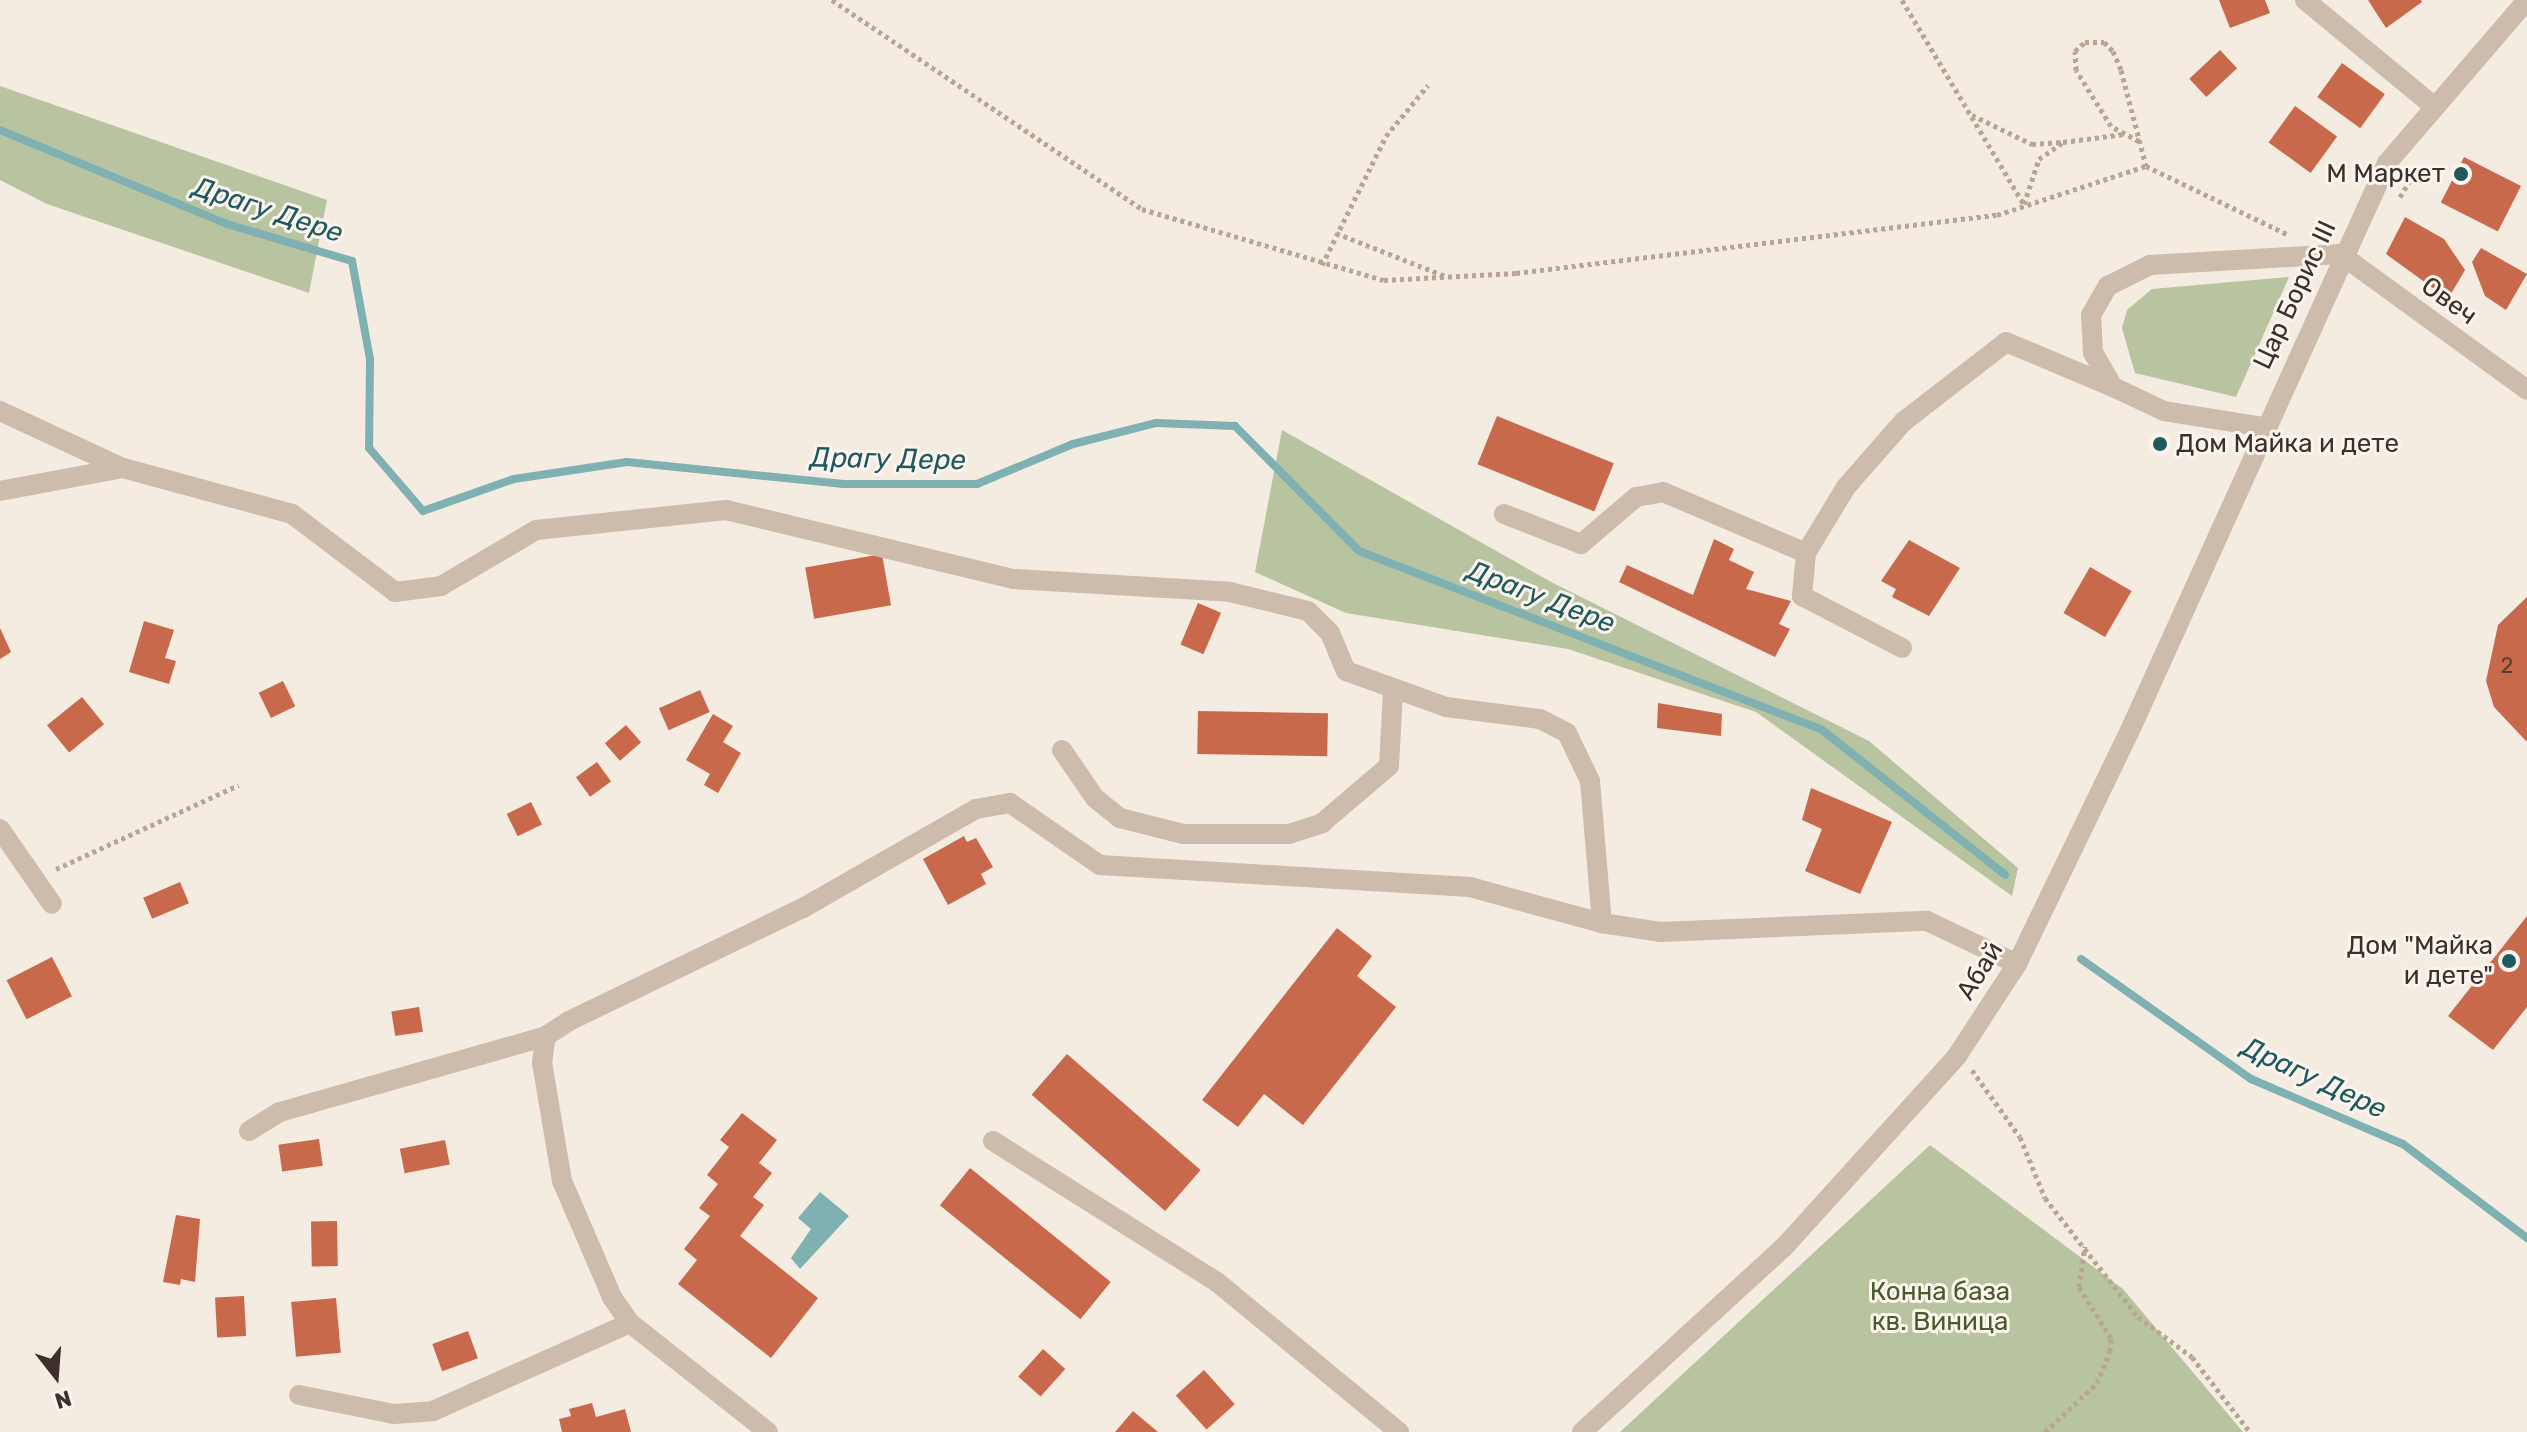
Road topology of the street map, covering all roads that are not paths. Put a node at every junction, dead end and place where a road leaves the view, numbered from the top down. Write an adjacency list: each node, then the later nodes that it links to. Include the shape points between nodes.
1 (2305, 0): 3 (street)
2 (2527, 0): 3 (street, Цар Борис III)
3 (2431, 104): 4 (street, Цар Борис III, via 2387,163)
4 (2340, 254): 5 (street, via 2308,251 2150,265 2124,274 2108,286 2089,333); 6 (street, Овеч); 8 (street, Цар Борис III)
5 (2113, 387): 8 (street, via 2164,411); 12 (street, via 2006,342 1903,422 1846,487)
6 (2527, 390)
7 (0, 411): 9 (street)
8 (2264, 427): 19 (street, Абай)
9 (123, 468): 10 (street); 14 (street, via 292,514 395,592 441,586 536,530 726,510 1014,579 1230,592 1308,611 1330,633 1346,671)
10 (0, 491)
11 (1504, 514): 12 (street, via 1581,544 1636,497 1663,492)
12 (1806, 553): 13 (street, via 1802,596)
13 (1902, 648)
14 (1393, 691): 15 (street, via 1389,766 1322,823 1289,834 1183,834 1120,818 1095,798); 18 (street, via 1446,707 1540,719 1567,733 1590,781)
15 (1062, 750)
16 (0, 829): 17 (street)
17 (52, 904)
18 (1602, 923): 19 (street, via 1661,932 1927,921); 20 (street, via 1470,887 1100,865 1010,803 976,809 803,908)
19 (2017, 964): 27 (street, Абай, via 1957,1056 1784,1247)
20 (546, 1036): 21 (street, via 280,1112); 23 (street, via 542,1063 562,1181)
21 (249, 1131)
22 (993, 1141): 26 (street, via 1217,1282)
23 (630, 1323): 24 (street, via 433,1411 394,1414); 25 (street)
24 (299, 1395)
25 (765, 1431)
26 (1399, 1432)
27 (1582, 1432)

